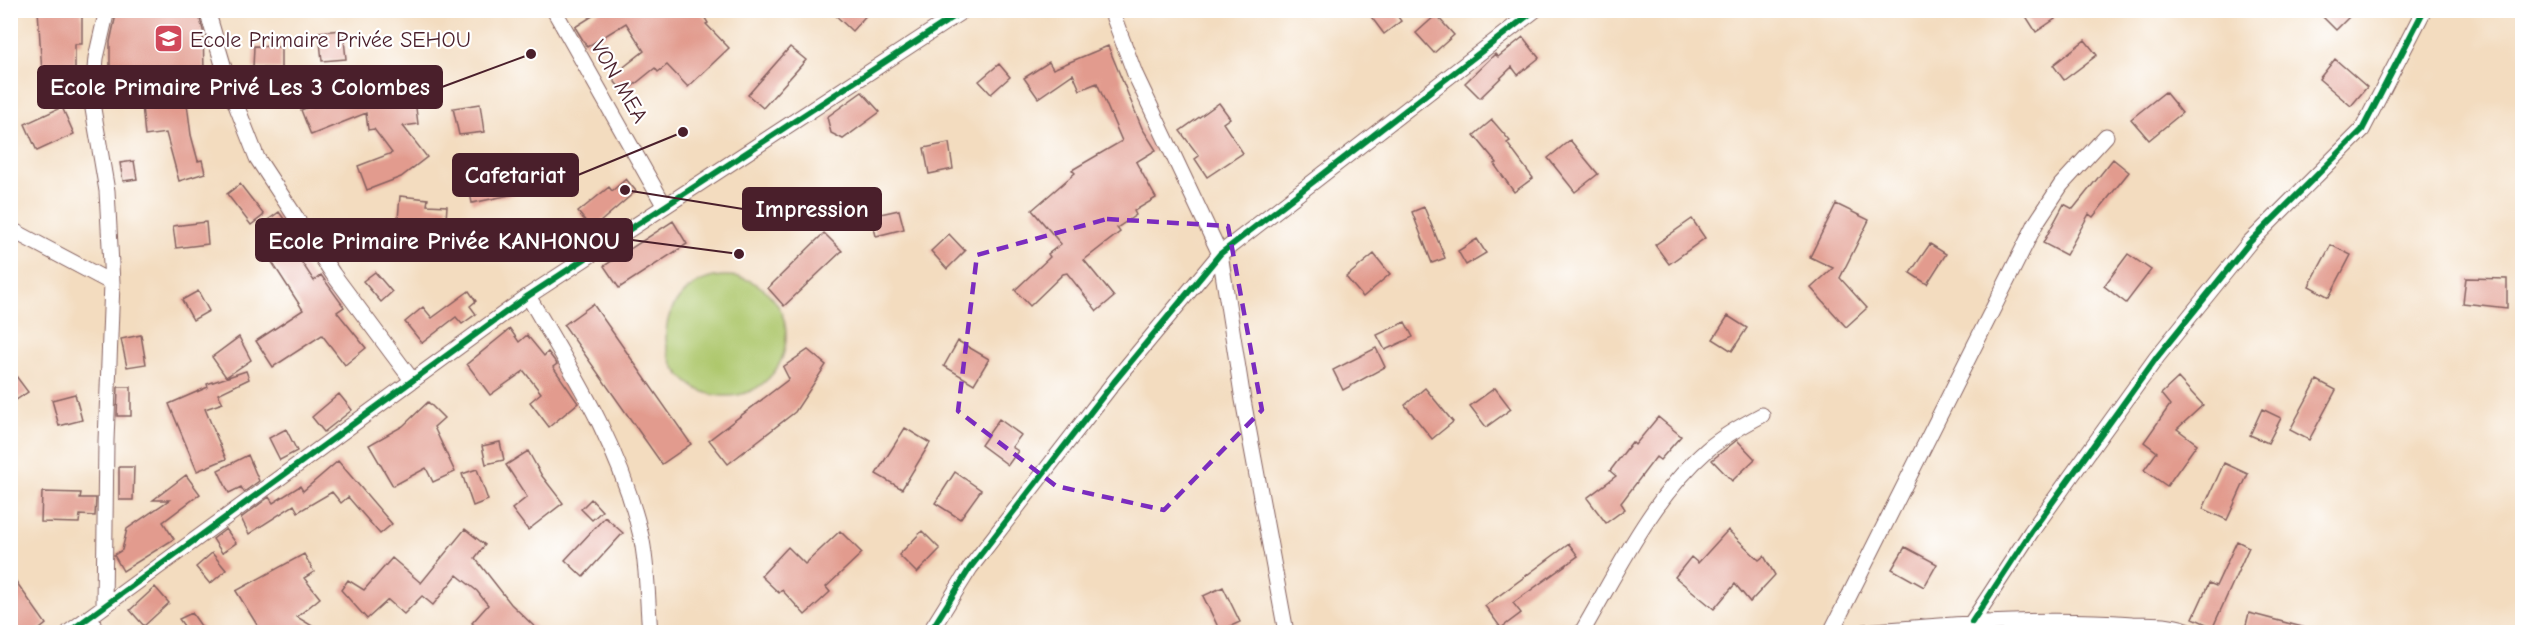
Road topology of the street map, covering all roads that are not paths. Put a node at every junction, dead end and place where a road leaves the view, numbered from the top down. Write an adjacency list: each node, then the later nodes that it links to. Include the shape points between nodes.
1 (108, 10): 12 (street, via 96,58 92,103 107,191)
2 (207, 10): 14 (street, via 231,92 257,158 333,274)
3 (554, 10): 9 (street, VON MEA)
4 (964, 10): 9 (street)
5 (1111, 10): 11 (street, via 1135,74)
6 (1535, 10): 11 (street)
7 (2424, 10): 18 (street, via 2361,130 2249,243 2157,357 2031,532)
8 (2106, 136): 25 (street, via 2061,186 2022,249)
9 (664, 205): 13 (street)
10 (10, 229): 12 (street)
11 (1220, 254): 22 (street, via 1114,382 977,559); 23 (street)
12 (112, 283): 16 (street)
13 (528, 296): 14 (street); 21 (street, via 595,409 627,487 641,538)
14 (412, 380): 16 (street)
15 (1762, 415): 24 (street, via 1707,450 1673,486 1641,531)
16 (104, 606): 17 (street)
17 (91, 616): 19 (street); 20 (street)
18 (1972, 622): 26 (street); 27 (street, via 2072,619 2169,626)
19 (69, 633)
20 (95, 633)
21 (650, 633)
22 (930, 633)
23 (1286, 633)
24 (1582, 633)
25 (1831, 633)
26 (1864, 633)
27 (2191, 633)

